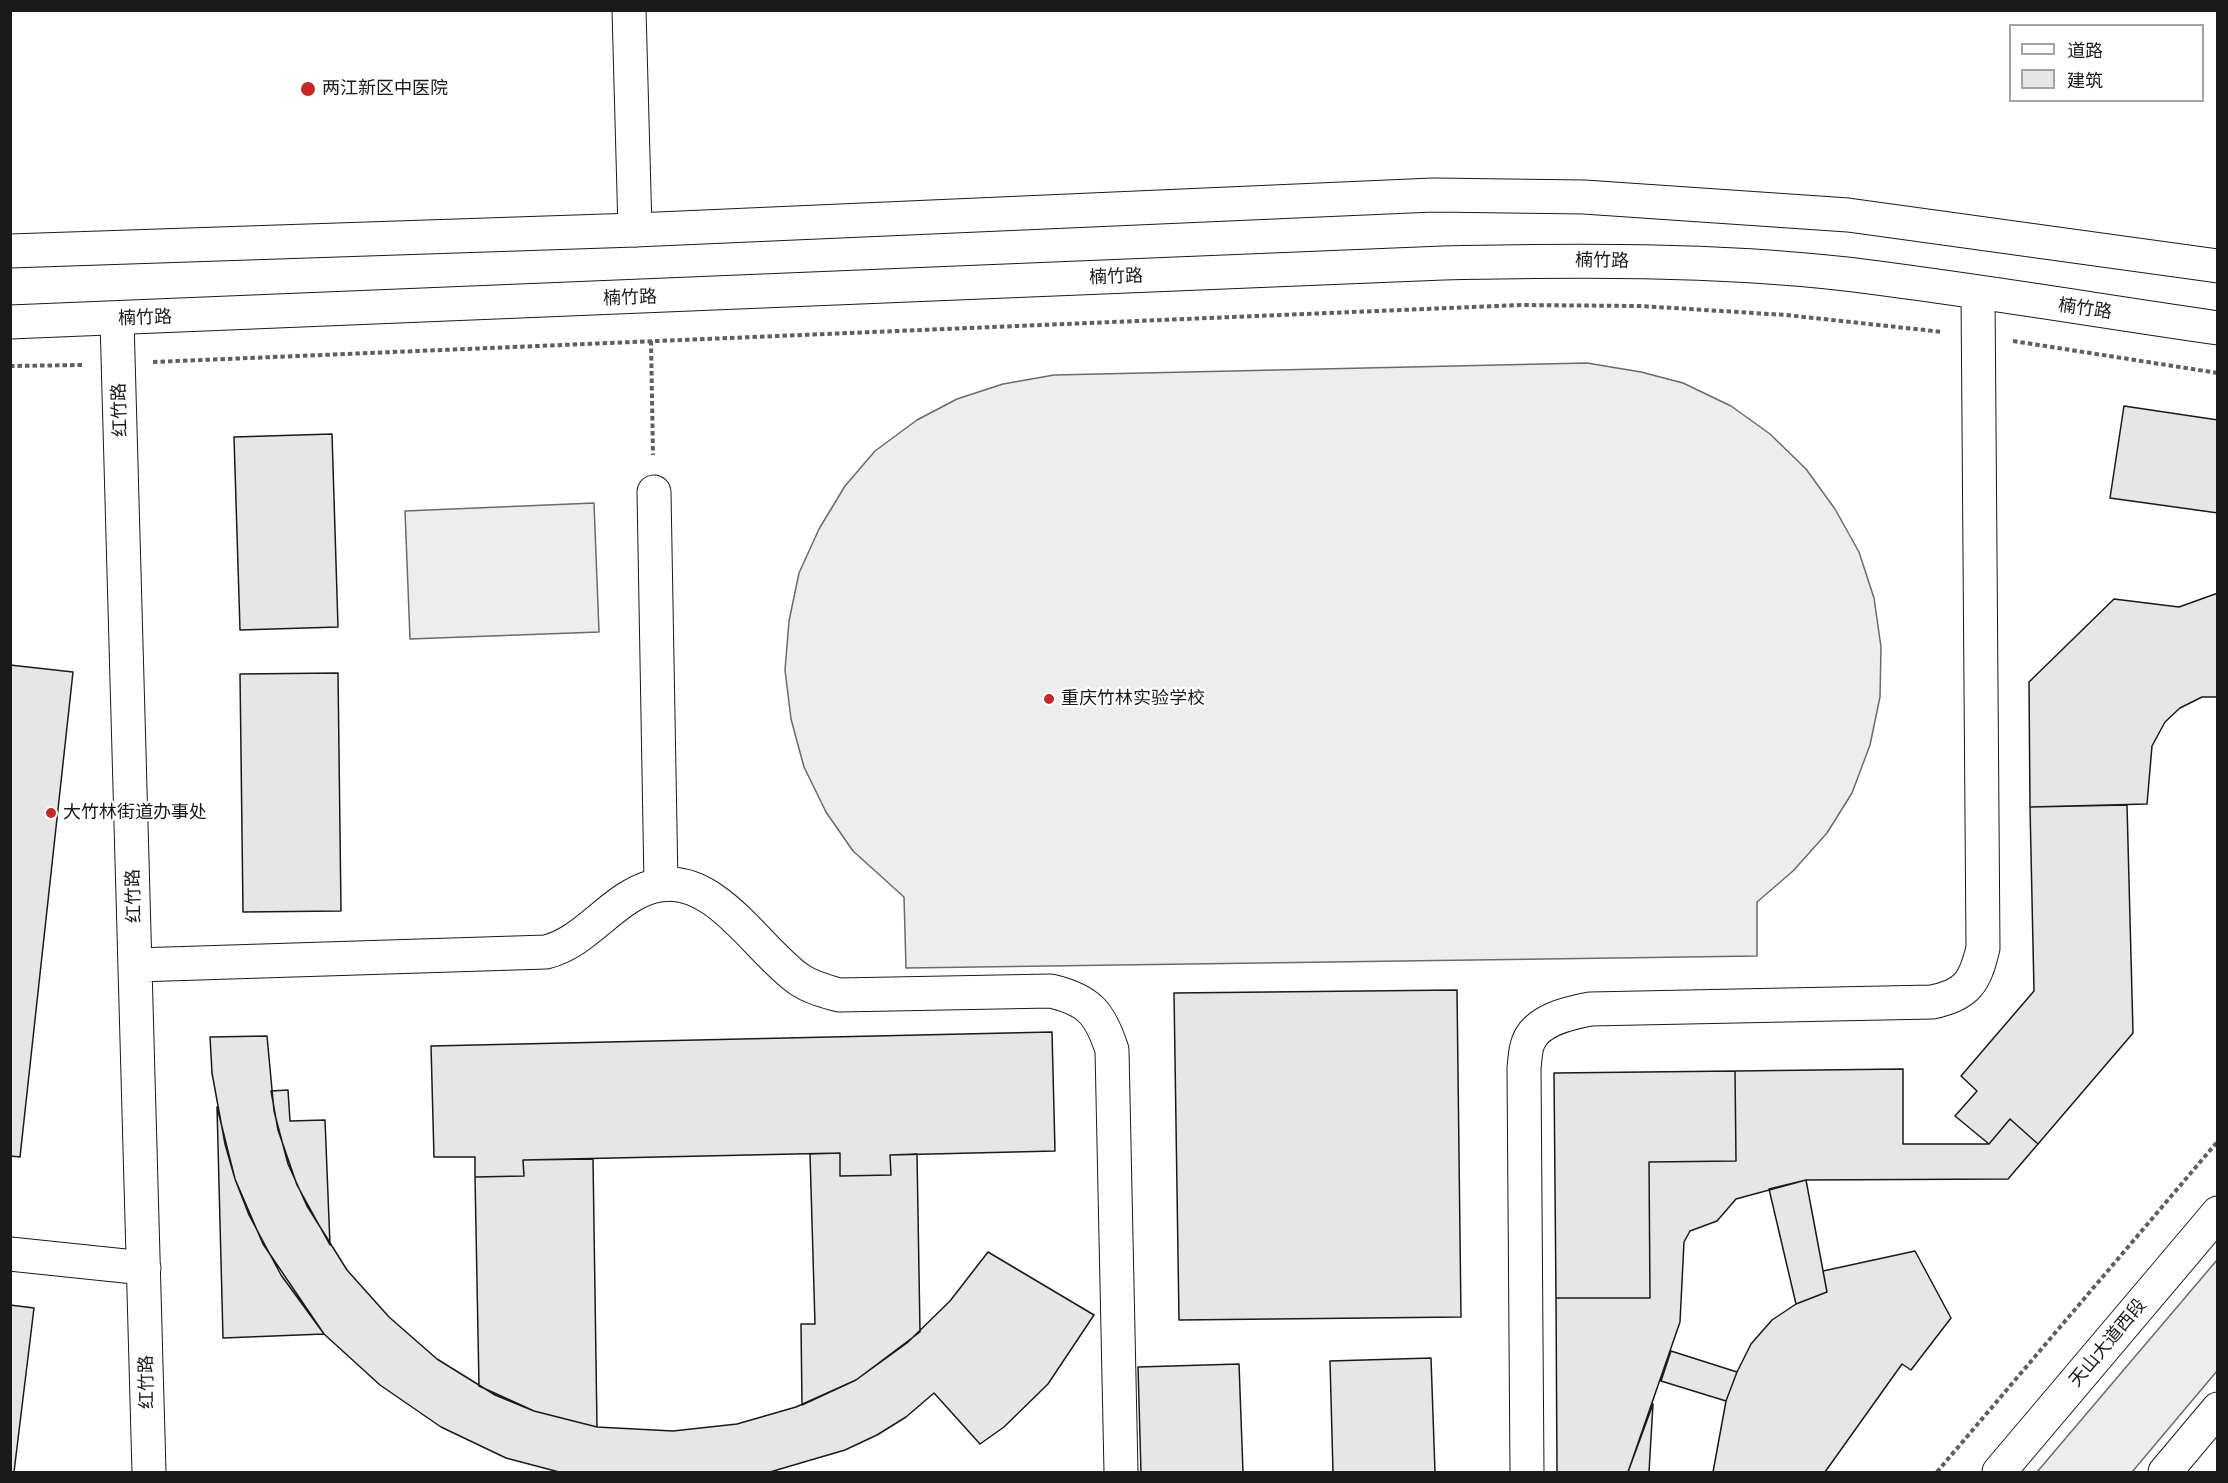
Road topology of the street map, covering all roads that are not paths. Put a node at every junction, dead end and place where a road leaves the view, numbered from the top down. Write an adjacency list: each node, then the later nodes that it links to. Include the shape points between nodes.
1 (629, 10): 2 (main road)
2 (635, 230): 3 (main road); 4 (main road, via 1433,195 1584,197 1848,215)
3 (10, 251)
4 (2217, 266)
5 (1978, 293): 6 (main road, 楠竹路, via 1845,274 1703,263 1577,260); 8 (main road, 楠竹路); 18 (main road, via 1983,948 1974,977 1952,998 1932,1002 1590,1009 1545,1024 1528,1041 1524,1068)
6 (117, 320): 7 (main road, 楠竹路); 11 (main road, 红竹路)
7 (10, 322)
8 (2217, 328)
9 (654, 492): 10 (main road)
10 (661, 884): 11 (main road, via 641,890 565,947 546,952); 17 (main road, via 681,885 710,898 799,979 817,989 838,995 1051,991 1073,996 1092,1009 1112,1050)
11 (136, 965): 14 (main road, 红竹路)
12 (2217, 1213): 19 (main road, 天山大道西段)
13 (10, 1254): 14 (main road)
14 (144, 1268): 16 (main road, 红竹路)
15 (2217, 1409): 20 (main road)
16 (149, 1473)
17 (1121, 1473)
18 (1527, 1473)
19 (1999, 1473)
20 (2165, 1473)

